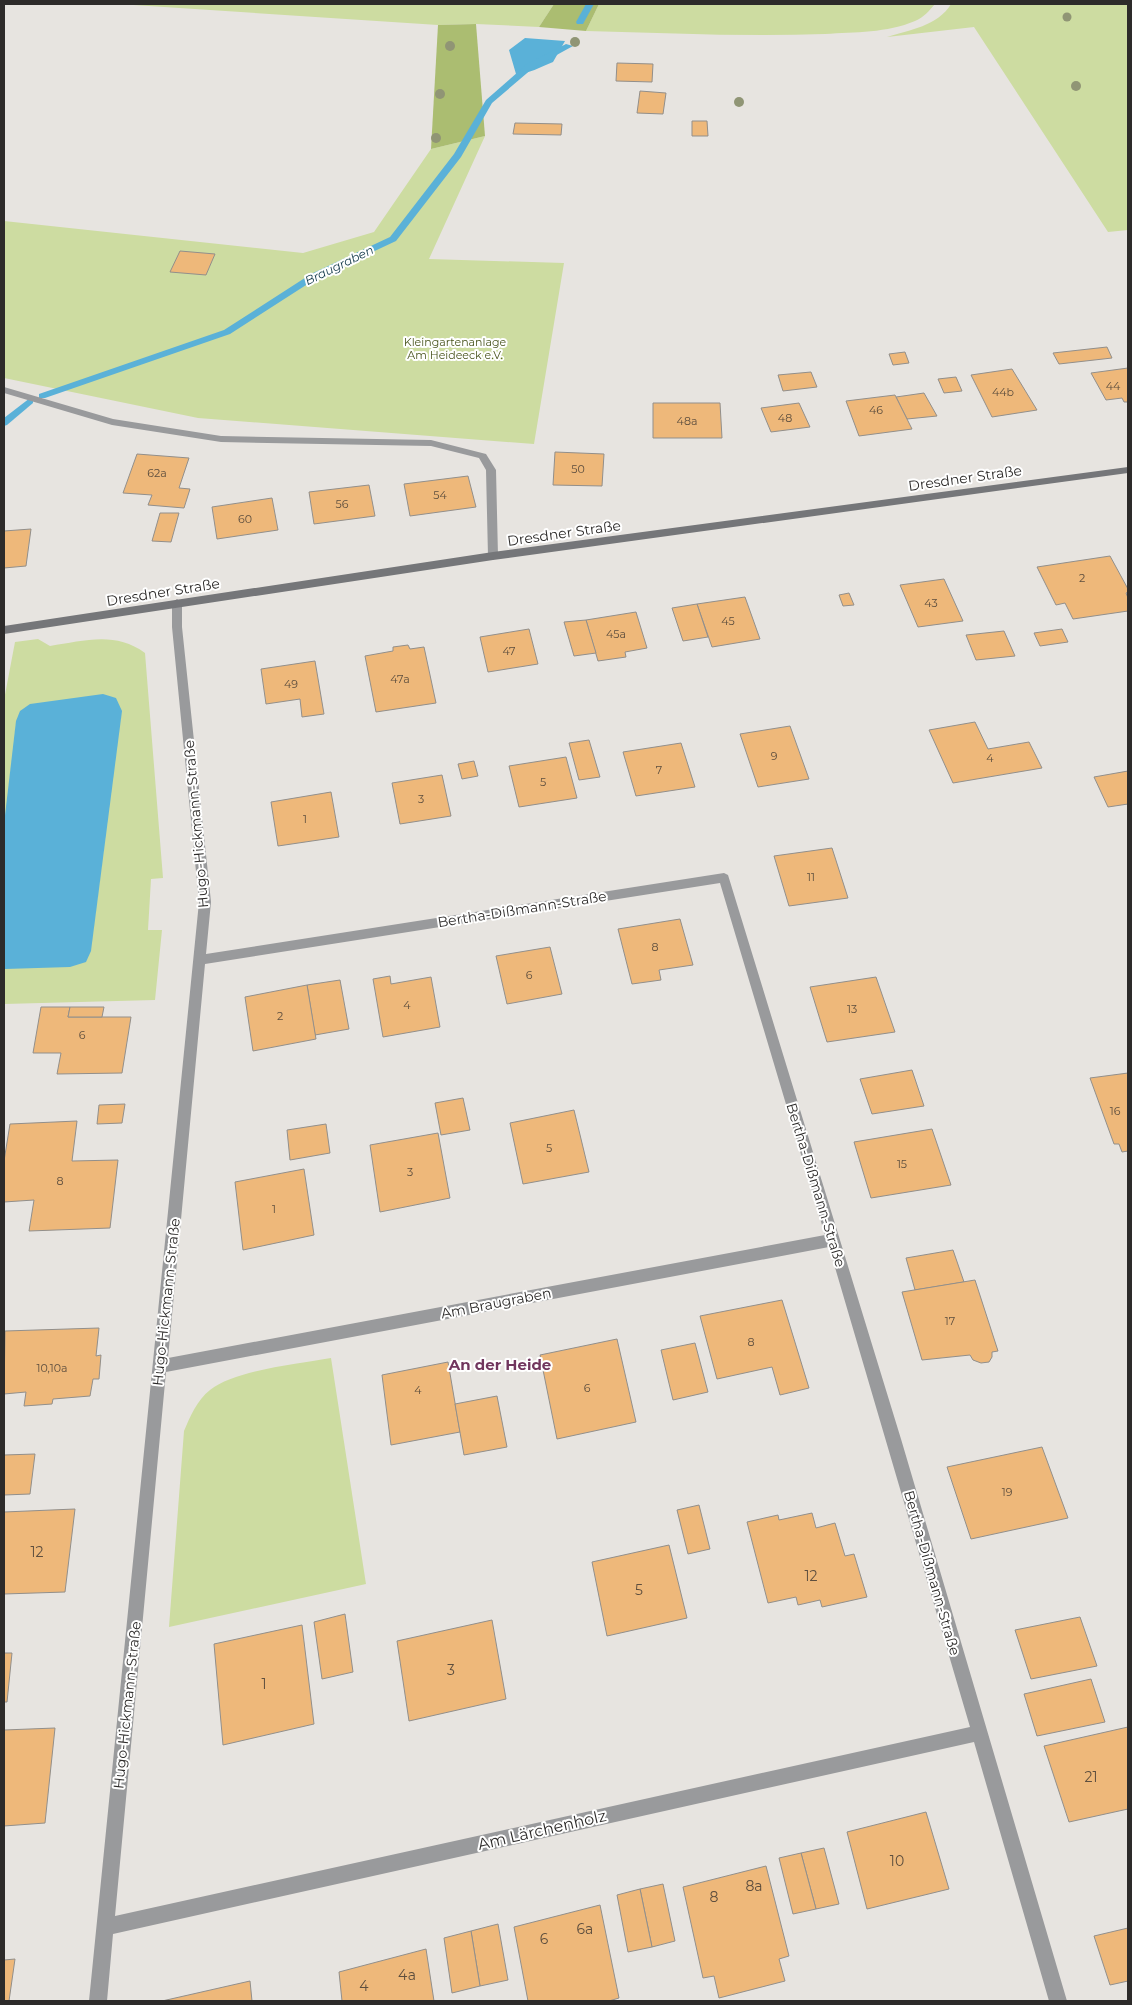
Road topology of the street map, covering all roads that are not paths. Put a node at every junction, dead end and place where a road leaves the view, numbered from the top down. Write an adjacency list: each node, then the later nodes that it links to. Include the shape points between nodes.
1 (4, 390): 3 (street, via 112,422 221,439 431,443 484,456 491,470)
2 (1128, 470): 3 (main road, Dresdner Straße)
3 (493, 556): 4 (main road, Dresdner Straße)
4 (178, 603): 5 (main road, Dresdner Straße); 6 (street, Hugo-Hickmann-Straße, via 177,628 205,902)
5 (4, 630)
6 (199, 960): 7 (street, Bertha-Dißmann-Straße, via 724,878); 8 (street, Hugo-Hickmann-Straße)
7 (832, 1240): 8 (street, Am Braugraben); 9 (street, Bertha-Dißmann-Straße)
8 (160, 1366): 10 (street, Hugo-Hickmann-Straße)
9 (979, 1733): 10 (street, Am Lärchenholz); 12 (street, Bertha-Dißmann-Straße)
10 (105, 1927): 11 (street, Hugo-Hickmann-Straße)
11 (98, 2001)
12 (1058, 2001)

